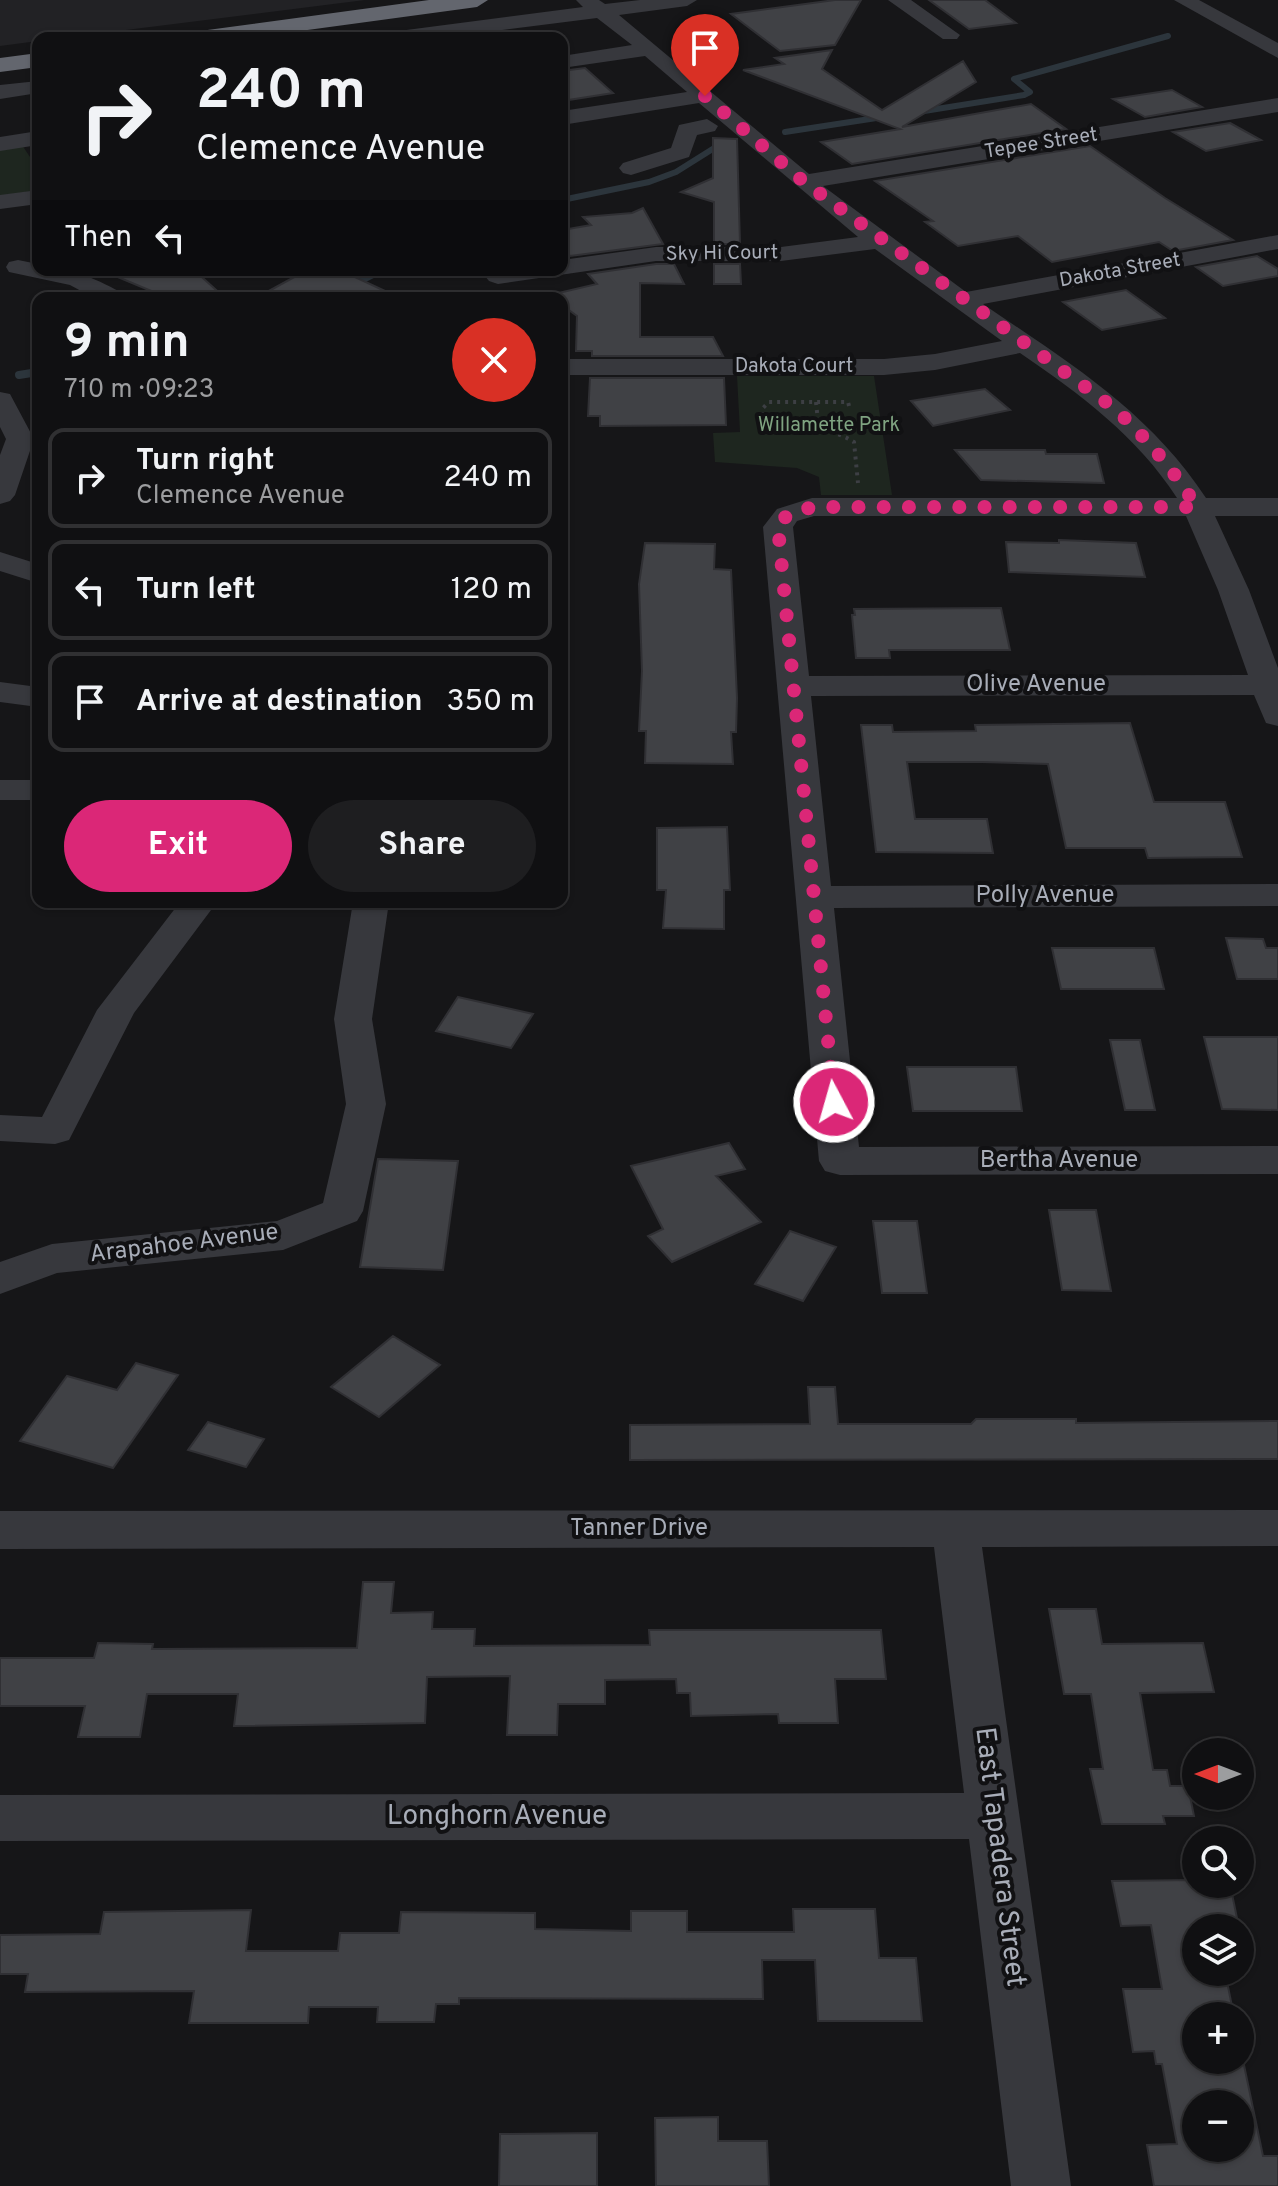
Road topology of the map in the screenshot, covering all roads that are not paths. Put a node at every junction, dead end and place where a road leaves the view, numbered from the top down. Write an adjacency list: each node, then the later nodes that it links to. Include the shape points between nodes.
1 (477, 0): 6 (highway)
2 (687, 0): 5 (street)
3 (898, 0): 8 (street)
4 (1184, 0): 10 (street)
5 (594, 6): 7 (street); 9 (street)
6 (244, 32)
7 (429, 32)
8 (950, 35)
9 (649, 49): 12 (street); 16 (street)
10 (1278, 52)
11 (32, 61): 13 (highway)
12 (568, 61)
13 (0, 65)
14 (32, 88): 15 (street)
15 (0, 92)
16 (697, 103): 18 (street); 20 (street); 24 (street)
17 (1278, 105): 24 (street, Tepee Street)
18 (568, 117)
19 (707, 126): 23 (street, via 687,130 681,152)
20 (584, 127)
21 (32, 139): 22 (street)
22 (0, 144)
23 (631, 168)
24 (804, 182): 27 (street)
25 (32, 198): 26 (street)
26 (0, 202)
27 (882, 241): 29 (street, Sky Hi Court, via 781,254 656,254); 34 (street)
28 (1278, 242): 34 (street, Dakota Street)
29 (568, 266)
30 (18, 267): 31 (street)
31 (32, 270)
32 (63, 276): 33 (street)
33 (102, 292)
34 (962, 300): 35 (street)
35 (1024, 344): 36 (street, Dakota Court, via 884,367); 39 (street, via 1067,371 1144,436)
36 (568, 367)
37 (0, 400): 38 (street, via 20,439)
38 (0, 495)
39 (1197, 507): 40 (street); 43 (street); 44 (street, via 812,507 787,515 778,527)
40 (1278, 507)
41 (0, 561): 42 (street)
42 (32, 572)
43 (1272, 685): 44 (street, Olive Avenue); 47 (street)
44 (794, 686): 51 (street)
45 (0, 692): 46 (street)
46 (32, 696)
47 (1278, 716)
48 (0, 790): 49 (street)
49 (32, 790)
50 (1278, 895): 51 (street, Polly Avenue)
51 (813, 897): 55 (street, Bertha Avenue, via 840,1161)
52 (194, 908): 54 (street, via 116,1010 55,1131)
53 (370, 908): 56 (street, Arapahoe Avenue, via 353,1019 366,1104 342,1211 283,1235 52,1259)
54 (0, 1128)
55 (1278, 1160)
56 (0, 1279)
57 (1278, 1528): 58 (street, Tanner Drive)
58 (956, 1529): 59 (street, Tanner Drive); 60 (street, East Tapadera Street)
59 (0, 1530)
60 (994, 1816): 61 (street, Longhorn Avenue); 62 (street, East Tapadera Street)
61 (0, 1818)
62 (1041, 2186)

